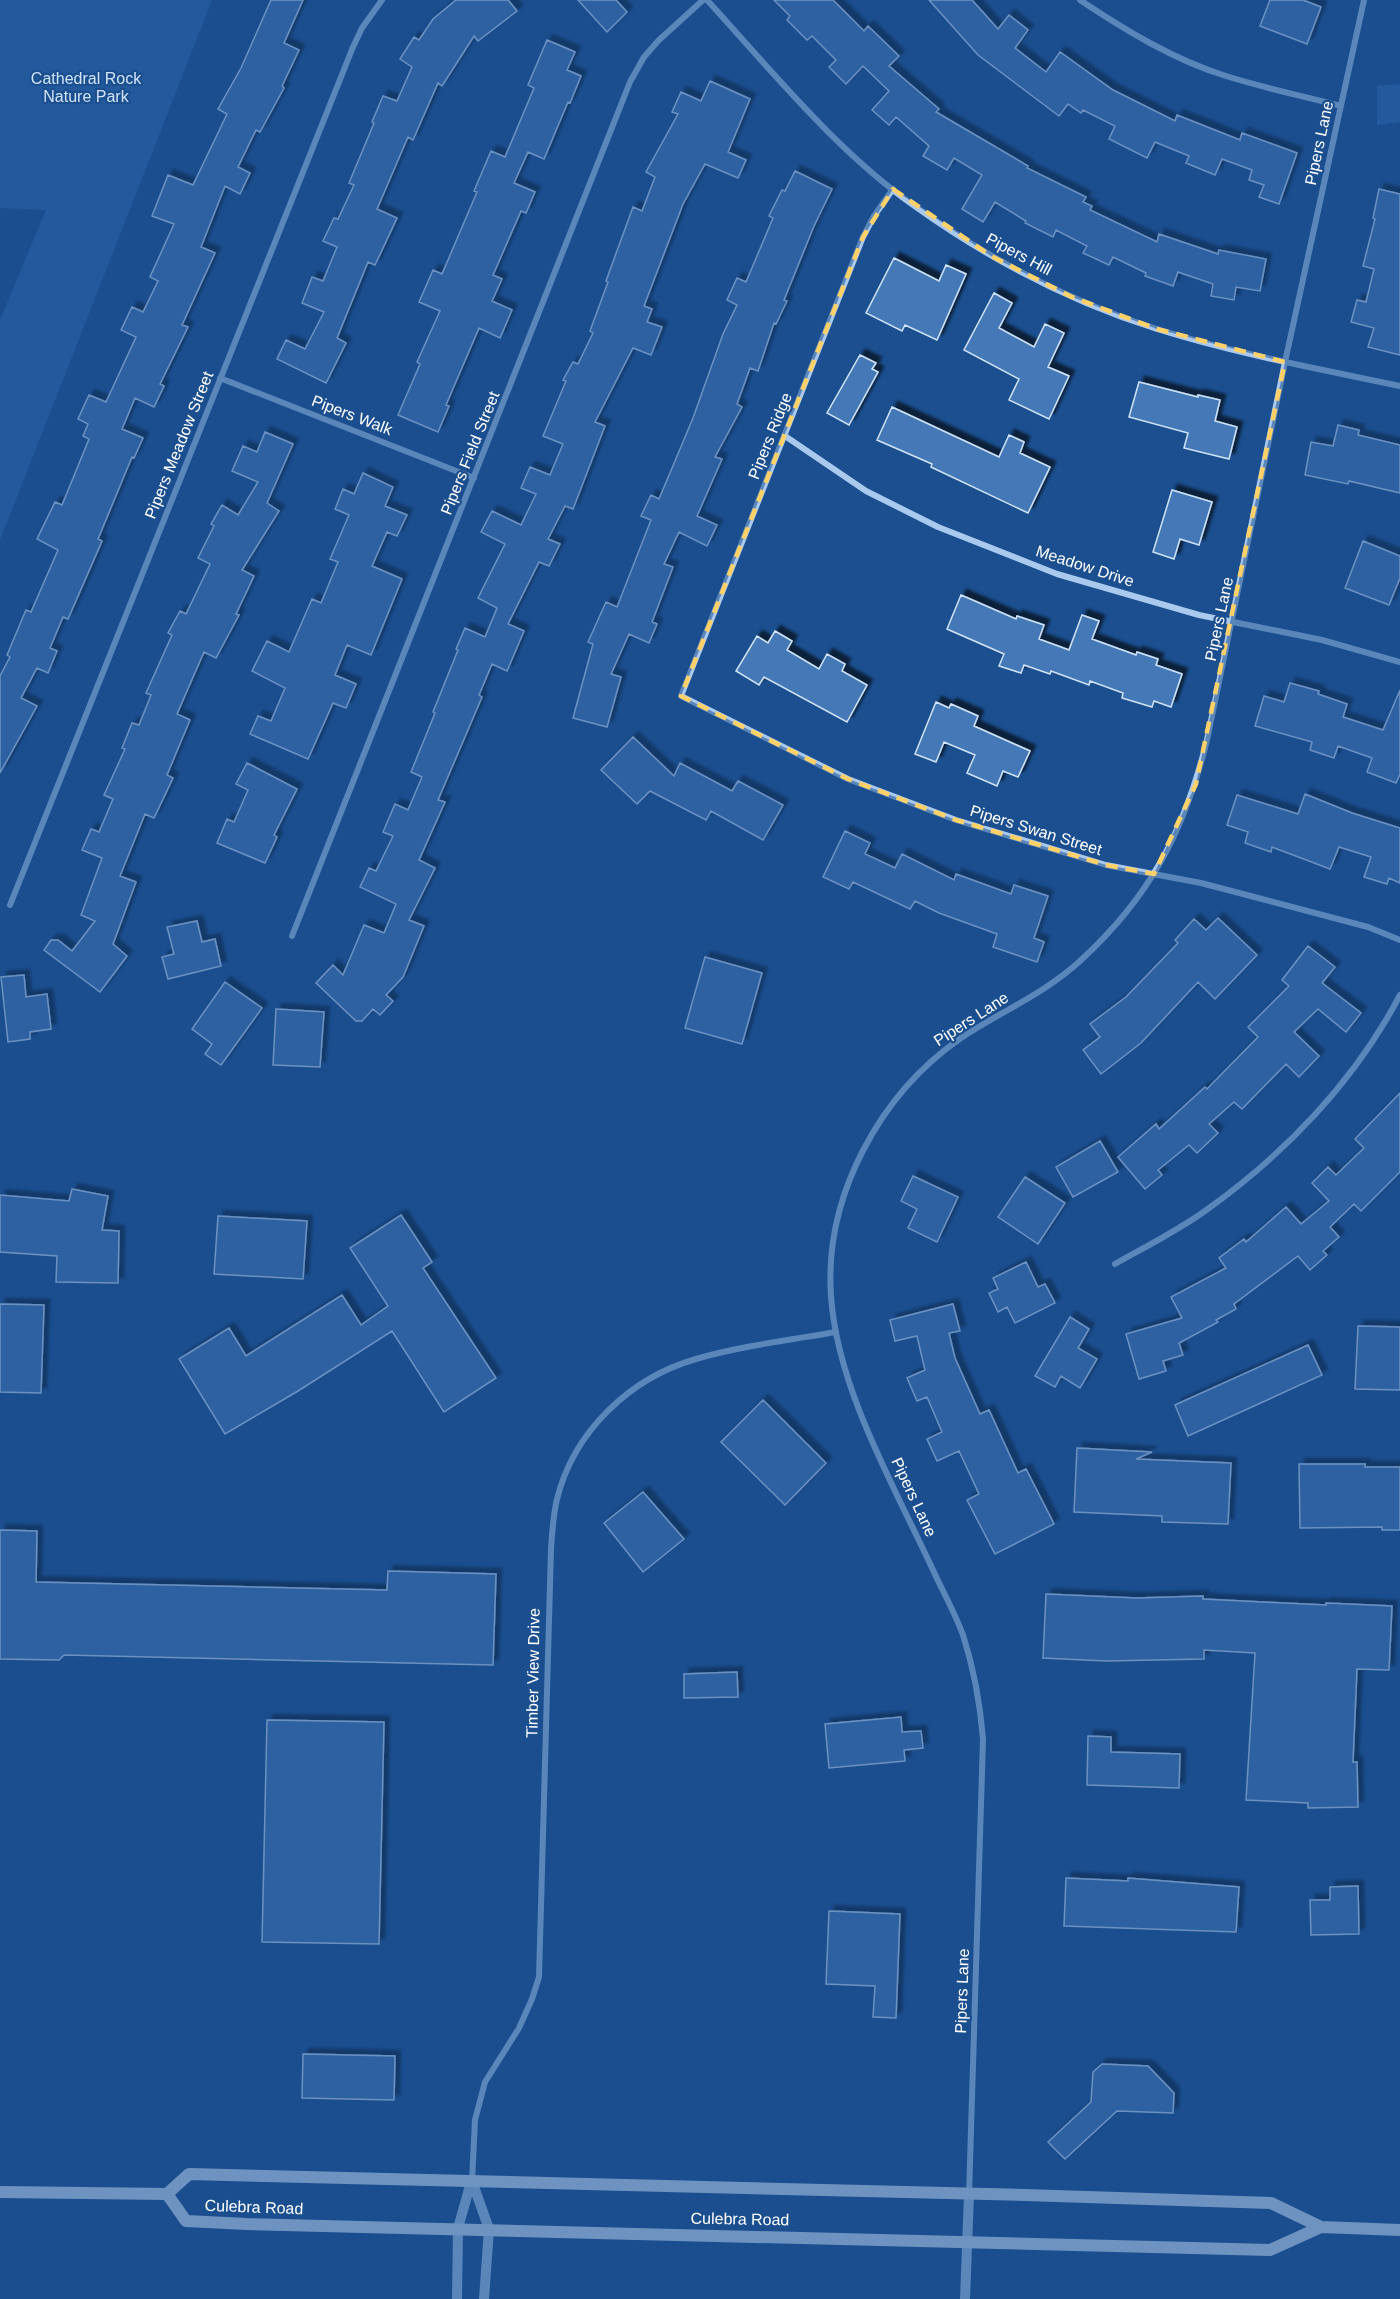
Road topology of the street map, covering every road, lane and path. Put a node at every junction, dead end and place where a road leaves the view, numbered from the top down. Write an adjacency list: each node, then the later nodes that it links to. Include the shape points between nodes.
1 (382, 0): 8 (street, Pipers Meadow Street, via 353,47)
2 (705, 0): 6 (street, Pipers Hill, via 849,151); 11 (street, Pipers Field Street, via 659,40 630,82)
3 (1080, 0): 5 (street, via 1168,52 1224,76)
4 (1364, 0): 5 (street, Pipers Lane)
5 (1341, 106): 7 (street, Pipers Lane)
6 (893, 189): 7 (street, Pipers Hill, via 991,256 1072,297 1157,329); 10 (street, Pipers Ridge, via 863,237)
7 (1285, 362): 9 (street, Pipers Hill); 12 (street, Pipers Lane)
8 (220, 378): 11 (street, Pipers Walk); 16 (street, Pipers Meadow Street)
9 (1400, 386)
10 (785, 436): 12 (street, Meadow Drive, via 866,491 938,527 1057,574); 14 (street, Pipers Ridge)
11 (474, 478): 17 (street, Pipers Field Street)
12 (1232, 621): 13 (street, Meadow Drive); 15 (street, Pipers Lane, via 1196,784)
13 (1400, 662)
14 (681, 696): 15 (street, Pipers Swan Street, via 848,779 956,820 1106,865)
15 (1154, 874): 18 (street, Pipers Swan Street, via 1368,927); 21 (street, Pipers Lane, via 1116,925 1077,964 942,1052 912,1080 883,1116 851,1175 838,1221 831,1278)
16 (10, 905)
17 (292, 936)
18 (1400, 940)
19 (1400, 995): 20 (street, via 1353,1068 1309,1121 1259,1169 1204,1212)
20 (1115, 1264)
21 (836, 1332): 22 (street, Timber View Drive, via 716,1354 652,1377 605,1413 567,1469 557,1499 551,1550 538,1977 519,2028 485,2082 475,2120); 25 (street, Pipers Lane, via 853,1392 962,1633 980,1706 983,1739)
22 (472, 2181): 24 (main road, Culebra Road, via 189,2174); 25 (main road, Culebra Road); 27 (street, Timber View Drive); 28 (street, Timber View Drive)
23 (0, 2192): 24 (main road)
24 (167, 2194): 27 (main road, Culebra Road, via 186,2221)
25 (969, 2195): 26 (main road, Culebra Road, via 1271,2203); 30 (street)
26 (1322, 2227): 29 (main road, Culebra Road); 30 (main road, Culebra Road, via 1270,2250)
27 (458, 2228): 28 (main road, Culebra Road); 31 (street, Timber View Drive)
28 (489, 2229): 30 (main road, Culebra Road); 32 (street, Timber View Drive)
29 (1400, 2230)
30 (967, 2241): 33 (street)
31 (457, 2299)
32 (484, 2299)
33 (965, 2299)

